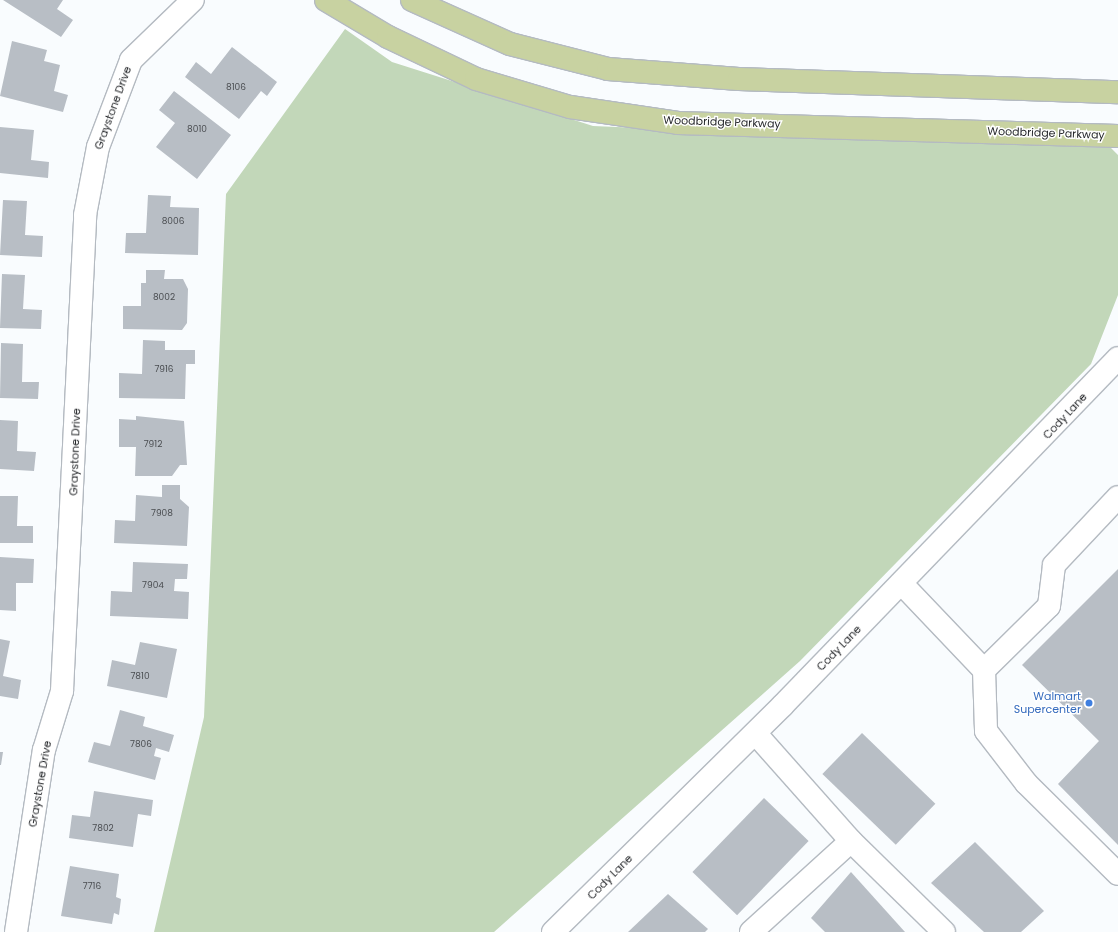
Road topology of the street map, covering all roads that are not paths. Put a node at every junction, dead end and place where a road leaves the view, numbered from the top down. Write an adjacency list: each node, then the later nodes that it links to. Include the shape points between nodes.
1 (193, 0): 13 (street, Graystone Drive, via 131,60 98,147 86,207 62,691 44,750)
2 (326, 0): 5 (main road, Woodbridge Parkway, via 388,37 476,79 570,107 678,123)
3 (412, 0): 4 (main road, via 510,44 608,69 740,79)
4 (1118, 92)
5 (1118, 136)
6 (1118, 358): 8 (street, Cody Lane)
7 (1118, 497): 9 (street, via 1054,565 1049,606)
8 (902, 584): 9 (street); 10 (street, Cody Lane)
9 (984, 670): 12 (street, via 986,731 1026,783)
10 (756, 733): 11 (street); 14 (street, Cody Lane)
11 (851, 841): 15 (street); 16 (street)
12 (1118, 874)
13 (16, 932)
14 (553, 932)
15 (751, 932)
16 (944, 932)

